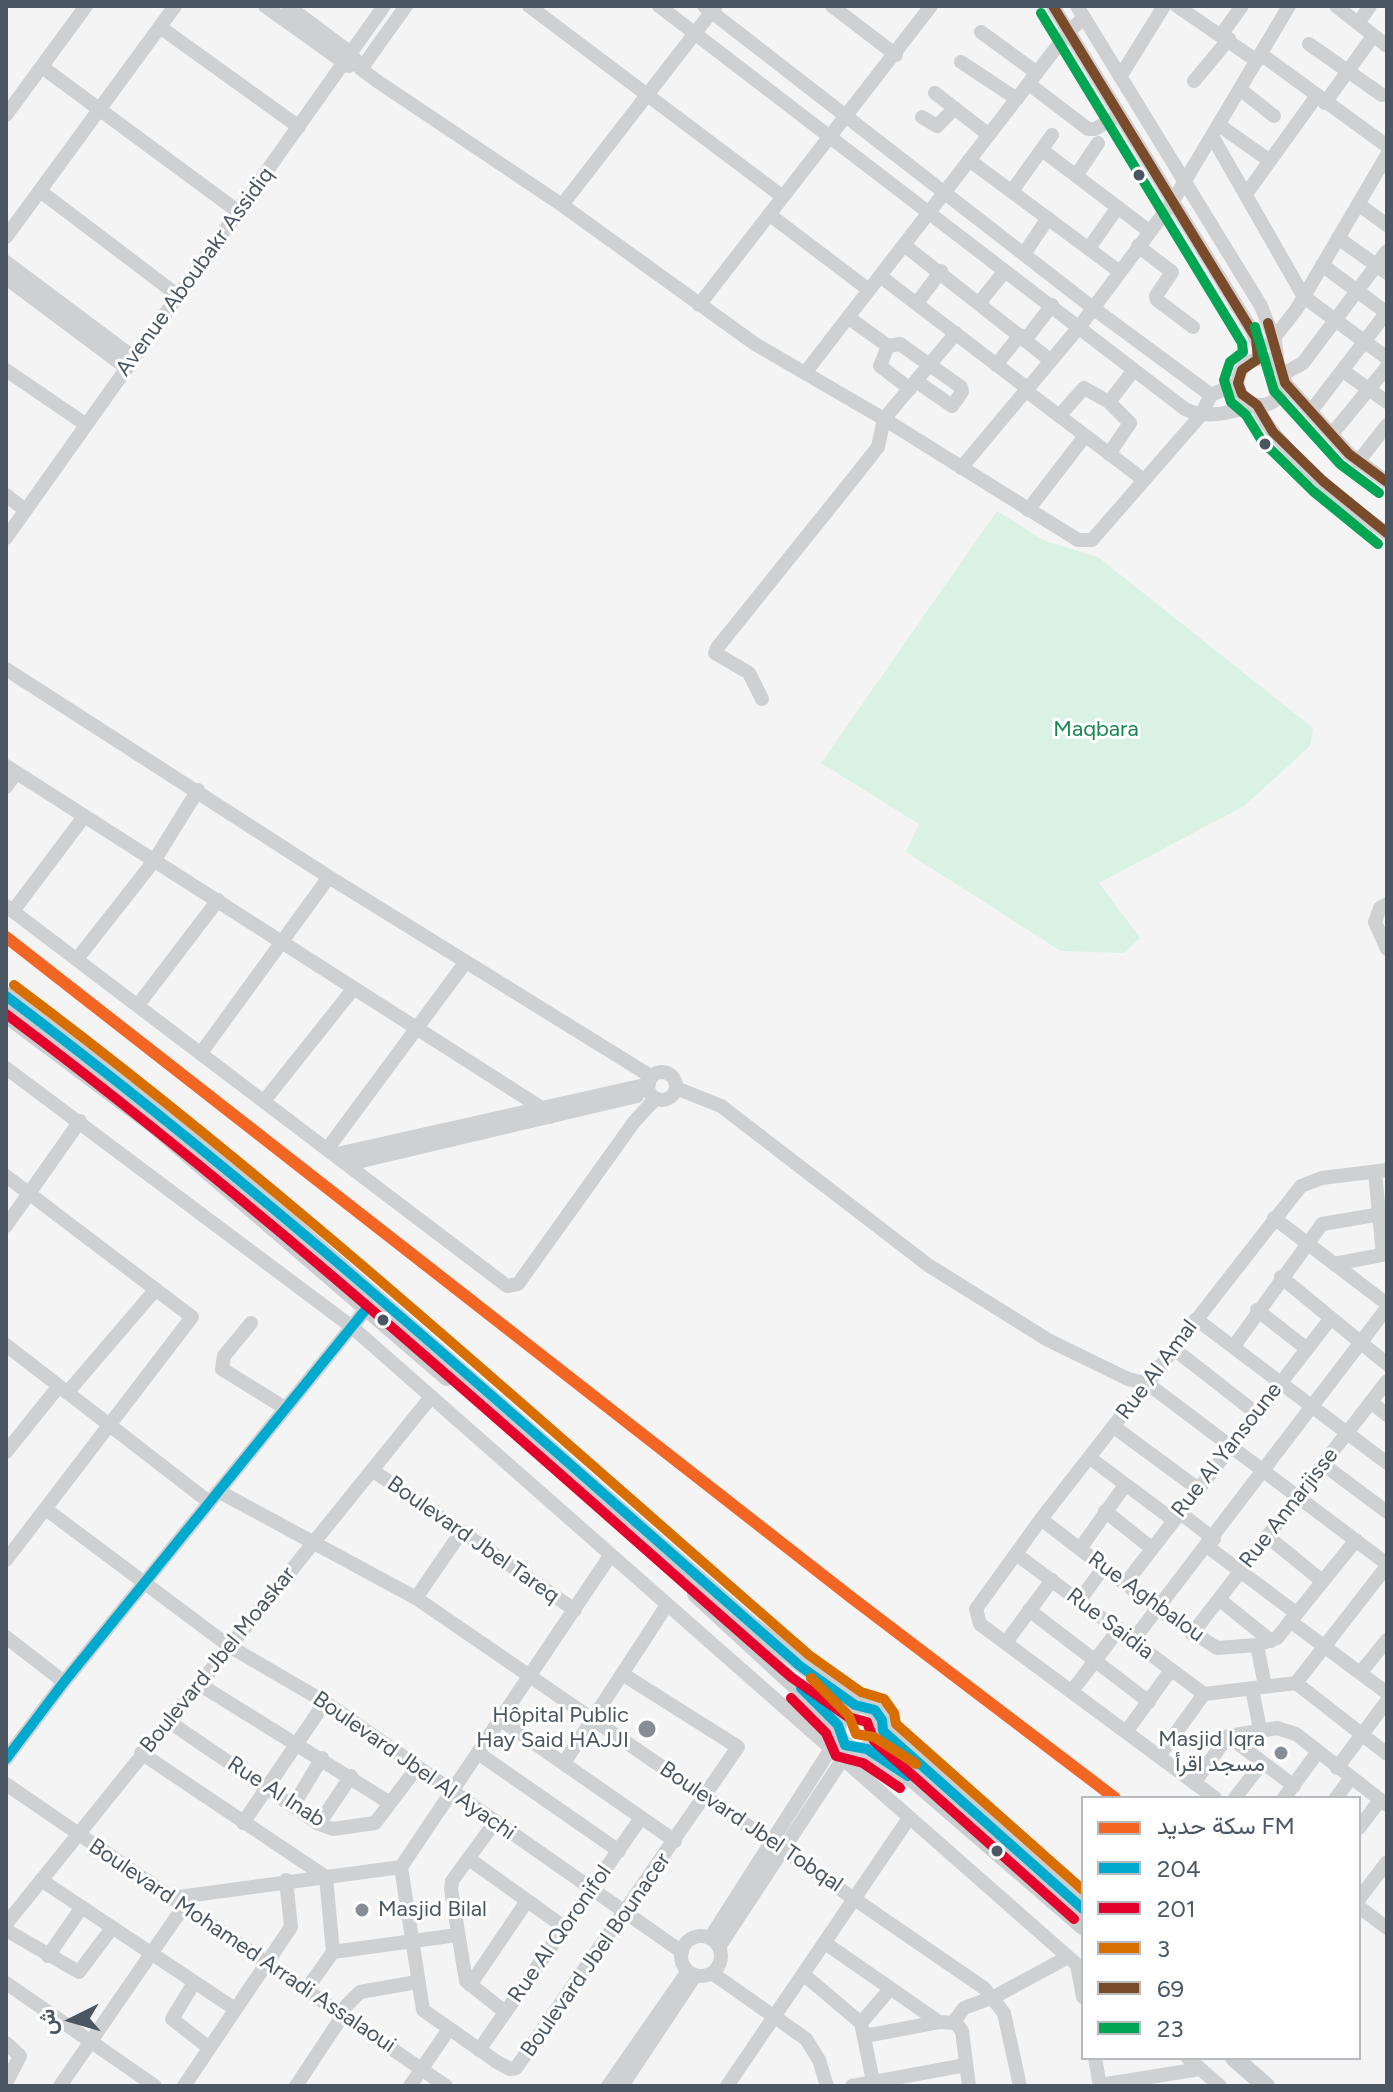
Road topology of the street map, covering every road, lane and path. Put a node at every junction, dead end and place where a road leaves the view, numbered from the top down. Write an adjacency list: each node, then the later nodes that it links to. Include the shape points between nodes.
1 (86, 6): 33 (street)
2 (175, 6): 21 (street)
3 (265, 6): 30 (street)
4 (288, 6): 30 (street)
5 (384, 6): 30 (street, Avenue Aboubakr Assidiq)
6 (406, 6): 34 (street)
7 (529, 6): 41 (street)
8 (659, 6): 24 (street)
9 (832, 6): 29 (street)
10 (931, 6): 29 (street)
11 (1053, 6): 22 (street)
12 (1177, 6): 26 (street)
13 (1242, 6): 26 (street)
14 (1289, 6): 31 (street)
15 (1336, 6): 20 (street)
16 (1370, 6): 20 (street)
17 (711, 8): 24 (street); 51 (street)
18 (1158, 8): 36 (street)
19 (1080, 12): 22 (street); 36 (street)
20 (1358, 23): 25 (street)
21 (160, 27): 46 (street); 52 (street)
22 (1069, 31): 37 (street); 48 (street)
23 (981, 32): 37 (street)
24 (695, 34): 41 (street); 54 (street)
25 (1373, 36): 28 (street); 35 (street)
26 (1225, 37): 31 (street); 38 (street)
27 (1309, 44): 35 (street)
28 (1387, 46)
29 (896, 55): 51 (street)
30 (347, 58): 34 (street); 52 (street, Avenue Aboubakr Assidiq)
31 (1260, 58): 39 (street); 44 (street)
32 (961, 62): 43 (street)
33 (42, 67): 46 (street); 47 (street)
34 (361, 69): 73 (street)
35 (1349, 71): 42 (street); 44 (street)
36 (1120, 77): 65 (street)
37 (1033, 78): 43 (street); 48 (street, via 1088,129)
38 (1194, 81)
39 (1241, 90): 49 (street); 53 (street)
40 (935, 93): 45 (street)
41 (645, 95): 70 (street); 73 (street)
42 (1382, 95)
43 (1017, 99): 55 (street)
44 (1320, 100): 58 (street); 62 (street)
45 (955, 108): 50 (street, via 937,126); 55 (street)
46 (100, 109): 66 (street); 76 (street)
47 (6, 115)
48 (1119, 115): 71 (street)
49 (1274, 116)
50 (922, 117)
51 (846, 119): 54 (street); 68 (street)
52 (299, 127): 76 (street, Avenue Aboubakr Assidiq)
53 (1216, 130): 62 (street); 65 (street); 69 (street)
54 (831, 135): 70 (street); 75 (street)
55 (989, 135): 61 (street)
56 (1052, 135): 59 (street)
57 (1098, 143): 63 (street)
58 (1387, 146)
59 (1042, 150): 63 (street); 67 (street)
60 (1387, 155): 64 (street)
61 (969, 160): 67 (street); 68 (street)
62 (1270, 161): 69 (street)
63 (1076, 176): 74 (street)
64 (1381, 179): 72 (street)
65 (1185, 182): 71 (street); 112 (street, via 1261,306)
66 (40, 191): 81 (street); 98 (street)
67 (1012, 191): 78 (street)
68 (945, 192): 75 (street); 87 (street)
69 (1246, 194): 99 (street)
70 (783, 197): 77 (street)
71 (1173, 201): 80 (street); 115 (street, via 1251,329)
72 (1358, 204): 79 (street); 82 (street)
73 (562, 205): 102 (street)
74 (1118, 207): 80 (street); 85 (street)
75 (931, 210): 83 (street); 92 (street)
76 (240, 213): 98 (street, Avenue Aboubakr Assidiq)
77 (770, 215): 96 (street); 102 (street)
78 (1048, 218): 85 (street); 87 (street)
79 (1387, 225)
80 (1149, 231): 84 (street)
81 (6, 237)
82 (1338, 238): 89 (street); 90 (street)
83 (904, 245): 91 (street); 94 (street)
84 (1138, 246): 93 (street); 109 (street, via 1172,272 1157,300)
85 (1089, 248): 93 (street)
86 (1387, 251): 90 (street)
87 (1024, 254): 104 (street)
88 (6, 262): 118 (street)
89 (1322, 265): 97 (street); 99 (street)
90 (1382, 269): 97 (street)
91 (941, 271): 100 (street); 101 (street)
92 (1005, 271): 101 (street); 103 (street)
93 (1120, 272): 104 (street)
94 (880, 276): 96 (street); 100 (street)
95 (6, 278): 118 (street)
96 (869, 290): 106 (street)
97 (1357, 290): 105 (street); 107 (street)
98 (176, 294): 118 (street, Avenue Aboubakr Assidiq)
99 (1304, 297): 107 (street); 112 (street)
100 (917, 303): 110 (street)
101 (979, 303): 111 (street)
102 (699, 305): 125 (street)
103 (1052, 305): 108 (street); 111 (street)
104 (1093, 308): 108 (street); 131 (street)
105 (1387, 313): 113 (street)
106 (849, 318): 114 (street); 125 (street)
107 (1335, 320): 113 (street); 126 (street, via 1303,363)
108 (1080, 326): 117 (street); 123 (street)
109 (1193, 327)
110 (956, 333): 119 (street); 120 (street)
111 (1023, 337): 117 (street); 119 (street)
112 (1275, 341): 115 (street); 126 (street)
113 (1364, 341): 116 (street); 124 (street)
114 (888, 346): 120 (street, via 900,344); 128 (street, via 880,366)
115 (1259, 354): 126 (street); 127 (street, via 1246,365)
116 (1387, 358)
117 (1050, 360): 129 (street)
118 (129, 362): 139 (street, Avenue Aboubakr Assidiq)
119 (996, 365): 129 (street)
120 (929, 366): 128 (street); 128 (street, via 961,387 957,402 948,404)
121 (1387, 367): 130 (street)
122 (6, 370): 139 (street)
123 (1134, 370): 132 (street); 136 (street)
124 (1343, 371): 130 (street); 135 (street)
125 (805, 373): 138 (street)
126 (1282, 374): 134 (street, via 1276,400); 135 (street)
127 (1238, 383): 131 (street); 134 (street, via 1245,399)
128 (913, 385): 138 (street)
129 (1026, 389): 137 (street); 145 (street)
130 (1369, 389): 133 (street); 141 (street)
131 (1211, 395): 136 (street)
132 (1109, 402): 137 (street, via 1084,388); 143 (street, via 1130,423)
133 (1387, 402)
134 (1256, 405): 136 (street); 151 (street, via 1273,432 1323,481)
135 (1311, 411): 141 (street)
136 (1201, 415): 146 (street)
137 (1059, 416): 142 (street)
138 (884, 419): 145 (street); 154 (street, via 878,447 717,648 715,653 749,673)
139 (85, 424): 149 (street, Avenue Aboubakr Assidiq)
140 (1387, 425): 144 (street)
141 (1332, 434): 144 (street)
142 (1085, 436): 143 (street); 150 (street)
143 (1109, 454): 146 (street)
144 (1358, 462): 147 (street)
145 (961, 468): 150 (street)
146 (1144, 480): 150 (street, via 1088,541)
147 (1387, 482)
148 (6, 495): 149 (street)
149 (25, 510): 152 (street, Avenue Aboubakr Assidiq)
150 (1028, 510)
151 (1387, 533)
152 (6, 538)
153 (6, 669): 157 (street)
154 (762, 699)
155 (11, 769): 156 (street); 158 (street)
156 (6, 787)
157 (198, 790): 159 (street); 160 (street)
158 (83, 818): 159 (street); 163 (street)
159 (154, 861): 161 (street); 166 (street)
160 (329, 877): 164 (street); 167 (street)
161 (218, 900): 164 (street); 170 (street)
162 (1387, 904): 165 (street, via 1375,922)
163 (10, 909): 166 (street)
164 (282, 941): 168 (street); 173 (street)
165 (1387, 949)
166 (77, 959): 170 (street)
167 (465, 963): 172 (street); 175 (street)
168 (354, 988): 172 (street); 177 (street)
169 (6, 996): 284 (main road, via 235,1175 739,1615)
170 (138, 1005): 173 (street)
171 (6, 1014): 194 (main road, via 153,1124)
172 (419, 1028): 178 (street); 180 (street)
173 (201, 1053): 177 (street)
174 (6, 1068): 179 (street)
175 (652, 1088): 176 (street, via 669,1098); 176 (street, via 668,1074); 178 (street); 181 (street, via 634,1122 512,1287)
176 (676, 1088): 208 (street, via 721,1106 928,1265 1048,1340)
177 (264, 1101): 180 (street)
178 (545, 1112): 180 (street); 181 (street)
179 (80, 1121): 184 (street); 199 (street)
180 (332, 1151): 181 (street)
181 (349, 1164)
182 (1381, 1171): 185 (street); 186 (street, Rue Al Amal, via 1305,1183)
183 (6, 1176): 184 (street)
184 (28, 1193): 187 (street); 192 (street)
185 (1384, 1213): 188 (street, via 1325,1223); 189 (street)
186 (1274, 1218): 188 (street); 197 (street, Rue Al Amal)
187 (6, 1226)
188 (1305, 1243): 190 (street); 191 (street)
189 (1385, 1254): 190 (street)
190 (1334, 1264): 193 (street)
191 (1281, 1277): 195 (street); 196 (street)
192 (156, 1289): 209 (street); 217 (street, via 191,1314 192,1321)
193 (1387, 1306): 200 (street)
194 (367, 1308): 199 (street); 294 (main road, via 792,1679)
195 (1257, 1310): 202 (street); 204 (street)
196 (1331, 1318): 200 (street); 204 (street, Rue Al Yansoune)
197 (1196, 1319): 202 (street); 203 (street, Rue Al Amal)
198 (251, 1323): 212 (street, via 224,1356 222,1369)
199 (352, 1327): 210 (street); 212 (street)
200 (1363, 1344): 205 (street); 213 (street)
201 (6, 1345): 209 (street, Boulevard Jbel Tobqal)
202 (1234, 1346): 207 (street)
203 (1174, 1349): 208 (street, Rue Al Amal); 214 (street)
204 (1307, 1349): 207 (street, Rue Al Yansoune)
205 (1387, 1364)
206 (1387, 1381): 211 (street, Rue Annarjisse)
207 (1281, 1382): 213 (street); 214 (street, Rue Al Yansoune)
208 (1148, 1384): 216 (street, Rue Al Amal); 219 (street)
209 (63, 1390): 217 (street, Boulevard Jbel Tobqal); 220 (street)
210 (431, 1397): 224 (street, Boulevard Jbel Moaskar); 243 (street)
211 (1371, 1402): 215 (street); 218 (street, Rue Annarjisse)
212 (285, 1408): 228 (street)
213 (1314, 1408): 218 (street); 225 (street)
214 (1256, 1413): 219 (street, Rue Al Yansoune)
215 (1387, 1415)
216 (1114, 1427): 221 (street, Rue Al Amal); 227 (street)
217 (110, 1428): 228 (street, Boulevard Jbel Tobqal); 231 (street)
218 (1347, 1433): 222 (street); 223 (street, Rue Annarjisse)
219 (1230, 1445): 225 (street); 227 (street, Rue Al Yansoune)
220 (6, 1452)
221 (1090, 1458): 226 (street); 234 (street, Rue Al Amal)
222 (1387, 1463)
223 (1324, 1465): 229 (street, Rue Annarjisse); 230 (street)
224 (372, 1470): 235 (street, Boulevard Jbel Tareq); 238 (street, Boulevard Jbel Moaskar)
225 (1264, 1471): 229 (street); 239 (street)
226 (1125, 1485): 232 (street); 233 (street)
227 (1197, 1488): 233 (street, Rue Al Yansoune)
228 (214, 1496): 238 (street, Boulevard Jbel Tobqal); 250 (street)
229 (1298, 1497): 236 (street, Rue Annarjisse); 237 (street)
230 (1384, 1504)
231 (47, 1510): 244 (street); 250 (street, Boulevard Jbel Al Ayachi)
232 (1105, 1511): 240 (street); 241 (street)
233 (1175, 1516): 239 (street); 240 (street, Rue Al Yansoune)
234 (1041, 1519): 241 (street, Rue Aghbalou); 242 (street, Rue Al Amal)
235 (462, 1531): 252 (street); 257 (street, Boulevard Jbel Tareq)
236 (1267, 1536): 247 (street, Rue Annarjisse); 249 (street)
237 (1356, 1540): 245 (street); 249 (street)
238 (314, 1543): 252 (street, Boulevard Jbel Tobqal); 267 (street, Boulevard Jbel Moaskar)
239 (1211, 1543): 247 (street); 256 (street)
240 (1150, 1547): 251 (street, Rue Al Yansoune)
241 (1080, 1549): 246 (street, Rue Aghbalou)
242 (1016, 1554): 248 (street, Rue Saidia); 265 (street, Rue Al Amal, via 976,1609 984,1627)
243 (610, 1556): 255 (street); 257 (street)
244 (6, 1560)
245 (1387, 1565): 268 (street)
246 (1103, 1568): 251 (street, Rue Aghbalou); 253 (street)
247 (1239, 1572): 254 (street, Rue Annarjisse); 259 (street)
248 (1052, 1580): 253 (street, Rue Saidia); 258 (street)
249 (1322, 1581): 259 (street)
250 (143, 1584): 267 (street, Boulevard Jbel Al Ayachi); 274 (street)
251 (1125, 1584): 256 (street, Rue Aghbalou)
252 (416, 1598): 273 (street, Boulevard Jbel Tobqal)
253 (1080, 1600): 260 (street, Rue Saidia)
254 (1220, 1600): 261 (street, Rue Annarjisse); 266 (street)
255 (667, 1605): 272 (street); 294 (street)
256 (1158, 1609): 261 (street, Rue Aghbalou); 263 (street)
257 (575, 1610): 273 (street)
258 (1029, 1610): 265 (street); 269 (street)
259 (1293, 1617): 266 (street, via 1279,1637); 268 (street)
260 (1119, 1629): 263 (street, Rue Saidia); 269 (street)
261 (1192, 1634): 266 (street, Rue Aghbalou, via 1217,1648)
262 (6, 1637): 274 (street)
263 (1134, 1639): 270 (street, Rue Saidia)
264 (1387, 1640): 271 (street)
265 (1007, 1641): 278 (street)
266 (1264, 1643): 277 (street)
267 (229, 1646): 276 (street, Boulevard Jbel Moaskar); 282 (street, Boulevard Jbel Al Ayachi)
268 (1326, 1646): 271 (street); 275 (street)
269 (1095, 1661): 278 (street); 283 (street)
270 (1171, 1670): 280 (street, Rue Saidia); 283 (street)
271 (1361, 1672): 279 (street)
272 (624, 1675): 286 (street); 313 (street, Boulevard Jbel Bounacer, via 738,1747)
273 (531, 1677): 285 (street); 286 (street, Boulevard Jbel Tobqal)
274 (64, 1682): 301 (street)
275 (1296, 1683): 277 (street); 291 (street)
276 (199, 1684): 287 (street, Boulevard Jbel Moaskar); 293 (street)
277 (1258, 1688): 280 (street); 288 (street)
278 (1072, 1691): 290 (street)
279 (1387, 1693)
280 (1204, 1694): 299 (street)
281 (1387, 1701): 291 (street)
282 (325, 1702): 293 (street); 305 (street, Boulevard Jbel Al Ayachi)
283 (1149, 1702): 290 (street)
284 (855, 1705): 289 (main road, via 875,1710); 294 (main road, via 844,1712)
285 (501, 1720): 296 (street); 302 (street)
286 (595, 1720): 302 (street); 313 (street, Boulevard Jbel Tobqal)
287 (168, 1721): 295 (street, Boulevard Jbel Moaskar); 310 (street, Rue Al Inab)
288 (1260, 1729): 292 (street); 297 (street, via 1291,1731)
289 (883, 1731): 294 (main road, via 878,1742); 342 (main road)
290 (1126, 1732): 299 (street)
291 (1362, 1735): 298 (street); 304 (street)
292 (1228, 1736): 303 (street); 308 (street)
293 (296, 1743): 300 (street); 310 (street)
294 (845, 1745): 321 (street); 328 (street); 346 (main road, via 914,1780)
295 (141, 1753): 323 (street); 326 (street, Boulevard Jbel Moaskar)
296 (478, 1753): 311 (street); 329 (street)
297 (1317, 1753): 304 (street); 312 (street)
298 (1387, 1754)
299 (1159, 1756): 308 (street)
300 (322, 1758): 306 (street); 319 (street)
301 (6, 1759)
302 (564, 1763): 320 (street)
303 (1262, 1763): 312 (street); 315 (street)
304 (1337, 1768): 307 (street)
305 (416, 1769): 311 (street, Boulevard Jbel Al Ayachi); 317 (street, Rue Al Inab)
306 (351, 1776): 317 (street); 324 (street)
307 (1350, 1779): 316 (street); 318 (street)
308 (1194, 1783): 314 (street)
309 (6, 1784): 326 (street, Boulevard Mohamed Arradi Assalaoui)
310 (268, 1787): 319 (street, Rue Al Inab); 323 (street)
311 (450, 1791): 322 (street, Boulevard Jbel Al Ayachi); 331 (street)
312 (1289, 1792)
313 (706, 1796): 327 (street, Boulevard Jbel Bounacer); 328 (street, Boulevard Jbel Tobqal)
314 (1212, 1796)
315 (1237, 1796)
316 (1337, 1796)
317 (390, 1803): 324 (street, Rue Al Inab, via 375,1823 333,1829)
318 (1384, 1803): 325 (street)
319 (293, 1806): 324 (street, Rue Al Inab)
320 (641, 1818): 327 (street); 329 (street, Rue Al Qoronifol)
321 (909, 1818): 338 (street); 361 (street)
322 (495, 1822): 330 (street); 336 (street, Boulevard Jbel Al Ayachi)
323 (243, 1823): 333 (street)
324 (319, 1824)
325 (1361, 1826)
326 (76, 1833): 334 (street, Boulevard Jbel Moaskar); 340 (street, Boulevard Mohamed Arradi Assalaoui)
327 (675, 1841): 344 (street, Boulevard Jbel Bounacer)
328 (779, 1847): 338 (street, Boulevard Jbel Tobqal); 352 (street)
329 (619, 1851): 336 (street, Rue Al Qoronifol)
330 (469, 1859): 339 (street); 351 (street, via 452,1881)
331 (401, 1867): 333 (street); 353 (street, Boulevard Jbel Bounacer)
332 (1384, 1872): 337 (street)
333 (326, 1877): 335 (street); 355 (street)
334 (41, 1880): 341 (street); 345 (street, Boulevard Jbel Moaskar)
335 (286, 1880): 340 (street); 360 (street, via 291,1927)
336 (593, 1888): 344 (street, Boulevard Jbel Al Ayachi); 347 (street, Rue Al Qoronifol)
337 (1361, 1897)
338 (856, 1898): 354 (street); 372 (street, Boulevard Jbel Tobqal)
339 (527, 1901): 347 (street); 359 (street)
340 (178, 1902): 357 (street); 360 (street, Boulevard Mohamed Arradi Assalaoui)
341 (82, 1907): 348 (street); 358 (street)
342 (1081, 1907)
343 (1361, 1908): 349 (street)
344 (625, 1914): 356 (street, Boulevard Jbel Al Ayachi); 383 (street, Boulevard Jbel Bounacer, via 520,2065 507,2068)
345 (6, 1924)
346 (1081, 1924)
347 (564, 1927): 374 (street, Rue Al Qoronifol)
348 (112, 1928): 357 (street); 358 (street, via 80,1972)
349 (1387, 1928)
350 (6, 1930): 358 (street)
351 (458, 1940): 353 (street); 359 (street); 368 (street)
352 (714, 1942): 356 (street, via 692,1939); 363 (street, via 720,1964)
353 (412, 1943): 355 (street); 365 (street, Boulevard Jbel Bounacer)
354 (825, 1943): 364 (street); 370 (street)
355 (333, 1952): 371 (street)
356 (682, 1952): 362 (street)
357 (150, 1954): 367 (street); 380 (street)
358 (48, 1956)
359 (485, 1960): 368 (street)
360 (266, 1963): 371 (street, Boulevard Mohamed Arradi Assalaoui); 373 (street)
361 (1076, 1964): 369 (street); 372 (street)
362 (692, 1973): 363 (street); 399 (street); 400 (street)
363 (712, 1973): 376 (street)
364 (803, 1974): 376 (street); 379 (street)
365 (417, 1982): 375 (street, via 360,1992); 378 (street, Boulevard Jbel Bounacer, via 423,2010)
366 (6, 1983): 380 (street)
367 (194, 1983): 373 (street); 382 (street, via 172,2019)
368 (470, 1985): 374 (street)
369 (1081, 1988)
370 (890, 1989): 377 (street); 379 (street)
371 (306, 1990): 375 (street, Boulevard Mohamed Arradi Assalaoui)
372 (994, 1997): 377 (street, via 964,2008); 405 (street, via 1008,2024)
373 (235, 2009): 382 (street)
374 (505, 2012): 383 (street, Rue Al Qoronifol)
375 (342, 2014): 389 (street, Boulevard Mohamed Arradi Assalaoui); 396 (street)
376 (774, 2016): 401 (street); 402 (street, via 814,2049)
377 (946, 2022): 379 (street); 388 (street, via 962,2031)
378 (449, 2029): 383 (street, Boulevard Jbel Bounacer); 389 (street)
379 (863, 2030): 392 (street)
380 (90, 2041): 393 (street); 394 (street)
381 (6, 2043): 391 (street, via 20,2056)
382 (208, 2047): 395 (street)
383 (479, 2050)
384 (1095, 2060): 406 (street)
385 (1190, 2060): 390 (street)
386 (1236, 2060): 408 (main road)
387 (1253, 2060): 409 (main road)
388 (966, 2065): 392 (street); 404 (street)
389 (421, 2069): 397 (street); 398 (street, Boulevard Mohamed Arradi Assalaoui)
390 (1200, 2069): 406 (street); 407 (street)
391 (6, 2083)
392 (874, 2084): 403 (street)
393 (60, 2086)
394 (155, 2086)
395 (184, 2086)
396 (296, 2086)
397 (410, 2086)
398 (446, 2086)
399 (608, 2086)
400 (622, 2086)
401 (727, 2086)
402 (827, 2086)
403 (852, 2086)
404 (969, 2086)
405 (1020, 2086)
406 (1100, 2086)
407 (1220, 2086)
408 (1266, 2086)
409 (1283, 2086)

